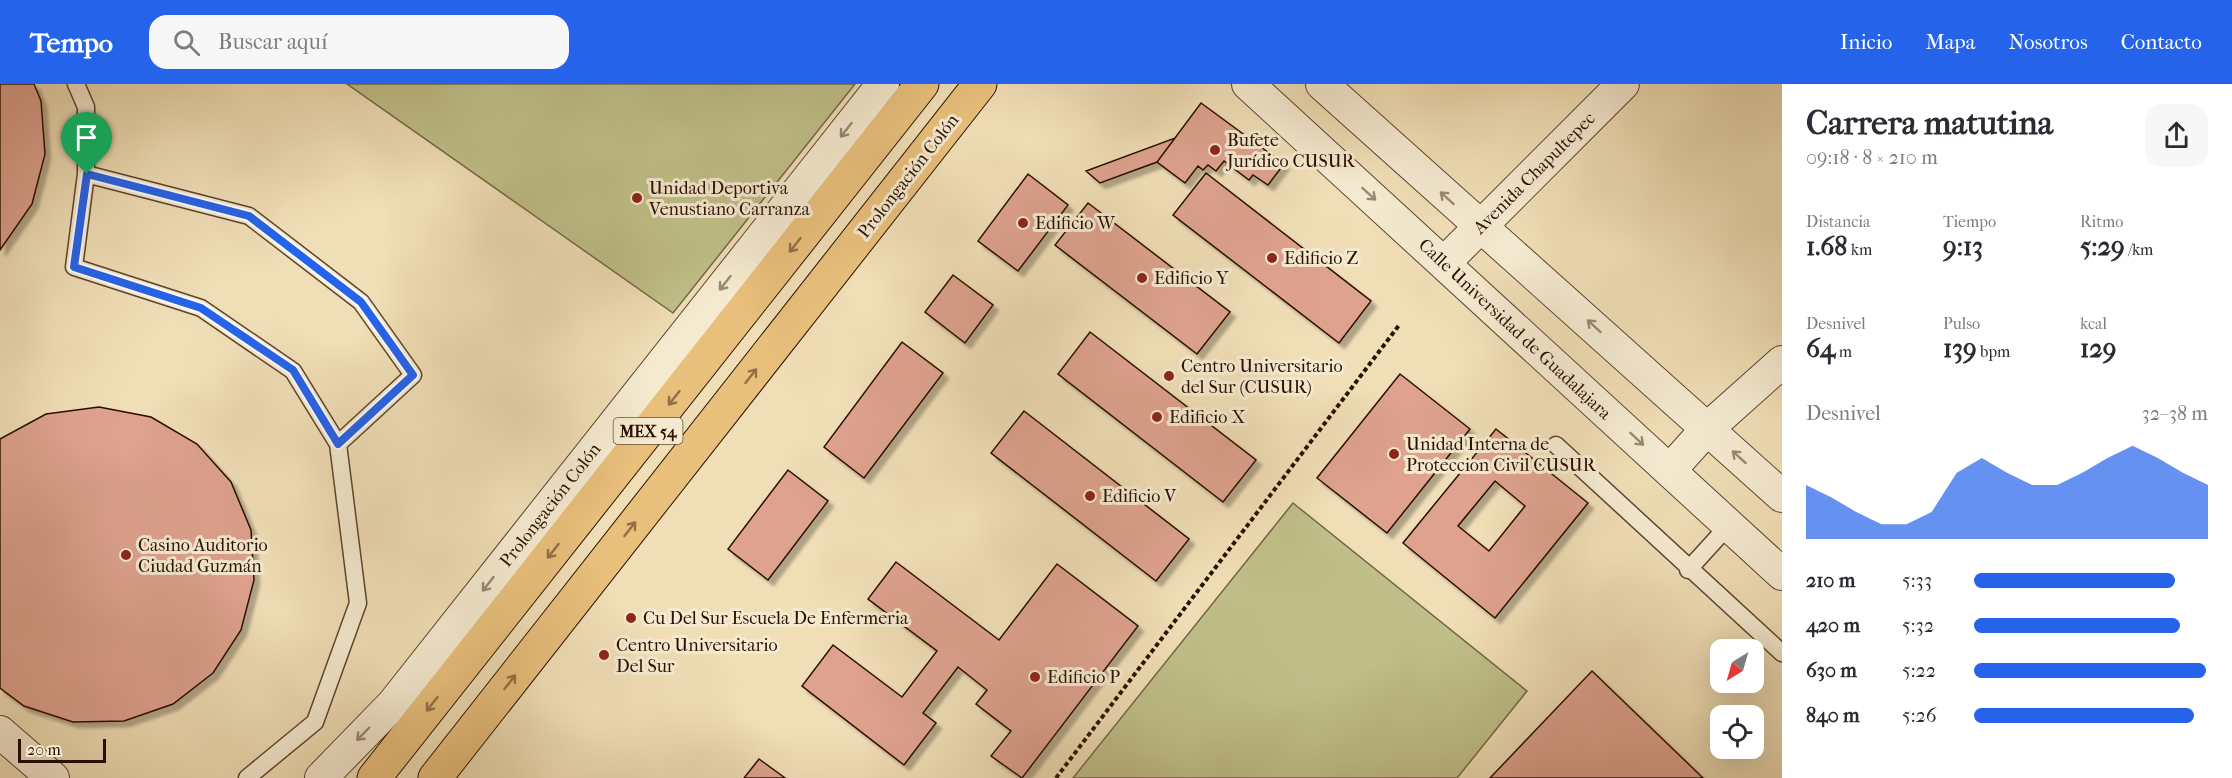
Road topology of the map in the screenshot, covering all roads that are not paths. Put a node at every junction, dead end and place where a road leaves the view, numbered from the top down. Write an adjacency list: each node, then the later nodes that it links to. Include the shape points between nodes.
1 (76, 84): 8 (lane, via 86,107)
2 (883, 84): 24 (street, Prolongación Colón, one-way to 24, via 393,704)
3 (922, 84): 25 (main road, Prolongación Colón / MEX 54, one-way to 25)
4 (980, 84): 26 (main road, Prolongación Colón / MEX 54, one-way to 4)
5 (1248, 84): 10 (street, Calle Universidad de Guadalajara, one-way to 10)
6 (1322, 84): 9 (street, one-way to 6)
7 (1623, 84): 9 (street, Avenida Chapultepec)
8 (87, 174): 13 (lane, via 74,267 201,308 293,370); 13 (lane, via 249,216 361,302 413,375)
9 (1479, 227): 10 (street, Avenida Chapultepec); 12 (street, one-way to 9)
10 (1444, 263): 15 (street, Calle Universidad de Guadalajara, one-way to 15)
11 (1782, 362): 12 (street)
12 (1707, 429): 15 (street); 16 (street, one-way to 12)
13 (338, 444): 23 (lane, via 358,603 315,722)
14 (1556, 446): 18 (lane)
15 (1670, 470): 17 (street, Calle Universidad de Guadalajara)
16 (1782, 496)
17 (1729, 525): 18 (lane); 19 (street, Calle Universidad de Guadalajara)
18 (1688, 570): 20 (lane)
19 (1782, 574)
20 (1782, 653)
21 (0, 732): 22 (street)
22 (53, 778)
23 (247, 778)
24 (321, 778)
25 (374, 778)
26 (435, 778)

